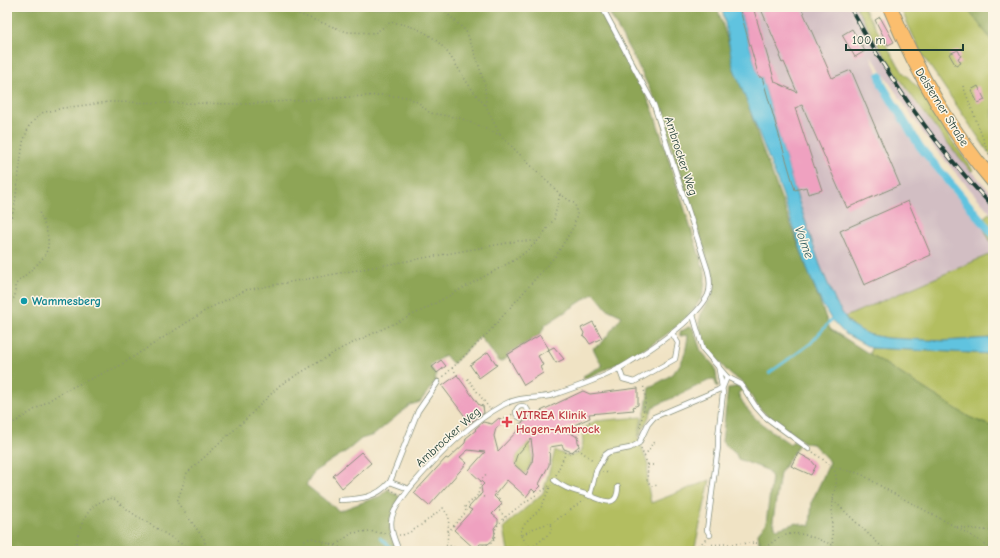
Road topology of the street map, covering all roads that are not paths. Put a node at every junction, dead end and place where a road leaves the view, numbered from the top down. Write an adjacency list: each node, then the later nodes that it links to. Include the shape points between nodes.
1 (602, 7): 4 (lane, Ambrocker Weg, via 654,105 708,271 708,295)
2 (890, 7): 3 (main road, Delsterner Straße, via 911,55 936,102 957,135)
3 (993, 181)
4 (693, 315): 5 (lane, Ambrocker Weg); 6 (lane, via 700,342)
5 (672, 333): 7 (lane, Ambrocker Weg); 7 (lane, via 678,343 675,360 634,382 623,379)
6 (718, 364): 8 (lane); 10 (lane)
7 (619, 368): 11 (lane, Ambrocker Weg, via 552,396)
8 (727, 377): 10 (lane); 13 (lane, via 741,384 764,416)
9 (438, 382): 15 (lane, Ambrocker Weg, via 418,411)
10 (723, 387): 18 (lane, via 654,417 640,442 630,448 609,452 599,464); 20 (lane, via 707,530)
11 (523, 398): 12 (lane); 17 (lane, Ambrocker Weg, via 492,412 429,465)
12 (523, 406): 12 (lane, via 529,415 520,418 516,412 518,407)
13 (809, 449)
14 (554, 480): 18 (lane, via 560,486)
15 (390, 482): 17 (lane); 19 (lane, Ambrocker Weg, via 376,495)
16 (618, 487): 18 (lane, via 617,495 612,501 600,501)
17 (409, 489): 21 (lane, Ambrocker Weg, via 394,509 390,522)
18 (590, 496)
19 (340, 500)
20 (710, 535)
21 (399, 551)

